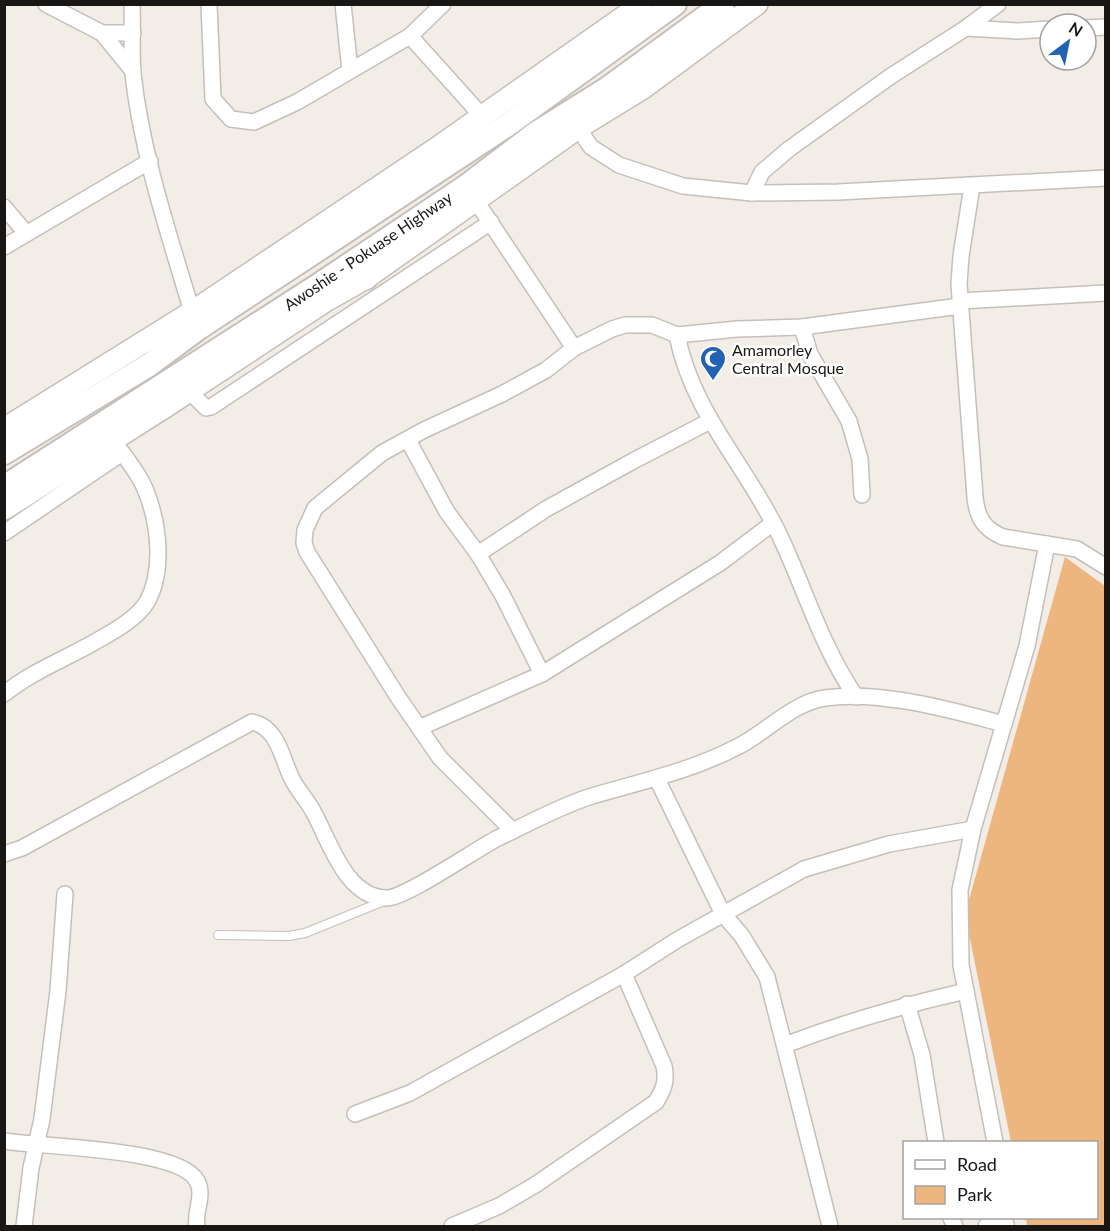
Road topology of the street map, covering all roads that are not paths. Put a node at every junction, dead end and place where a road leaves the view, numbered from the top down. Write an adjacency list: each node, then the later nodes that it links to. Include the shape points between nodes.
1 (132, 4): 14 (street)
2 (209, 4): 17 (street, via 213,99 231,119 254,122)
3 (343, 4): 17 (street)
4 (443, 4): 15 (street)
5 (642, 4): 18 (street)
6 (675, 4): 42 (main road, Awoshie - Pokuase Highway, via 506,126 149,365)
7 (723, 4): 30 (main road, Awoshie - Pokuase Highway, via 608,88 536,133 465,187)
8 (757, 4): 19 (street, via 643,88)
9 (998, 4): 11 (street)
10 (55, 6): 13 (street)
11 (966, 28): 12 (street); 23 (street, via 789,149 762,172)
12 (1038, 30)
13 (102, 33): 14 (street); 16 (street)
14 (133, 33): 16 (street)
15 (410, 36): 17 (street); 18 (street)
16 (133, 71): 20 (street)
17 (350, 71)
18 (481, 115): 33 (street)
19 (578, 128): 23 (street, via 591,147 619,165 683,186); 24 (street)
20 (150, 161): 27 (street); 33 (street)
21 (1106, 178): 22 (street)
22 (972, 186): 23 (street); 32 (street, via 961,256)
23 (752, 193)
24 (476, 201): 26 (street); 29 (street)
25 (4, 207): 27 (street)
26 (491, 222): 36 (street); 37 (street, via 211,407 206,408)
27 (26, 233): 28 (street)
28 (4, 247)
29 (366, 278): 30 (main road); 37 (street)
30 (317, 286): 44 (main road, Awoshie - Pokuase Highway)
31 (1106, 293): 32 (street)
32 (960, 304): 34 (street); 49 (street, via 979,519 1003,537)
33 (192, 312): 39 (street)
34 (802, 327): 35 (street); 45 (street, via 810,354 849,421 860,459)
35 (677, 335): 36 (street, via 652,325 625,325); 38 (street, via 690,381)
36 (574, 348): 40 (street, via 546,370)
37 (189, 392): 41 (street)
38 (710, 421): 47 (street); 50 (street, via 546,509)
39 (4, 429)
40 (408, 440): 50 (street, via 447,512); 56 (street, via 382,453 321,502 308,520 304,543)
41 (117, 446): 43 (street); 53 (street, via 147,493 159,543 146,602 130,620 43,667)
42 (4, 453)
43 (71, 476): 46 (street); 48 (street)
44 (4, 487)
45 (862, 495)
46 (4, 509)
47 (773, 523): 52 (street, via 720,563); 54 (street, via 838,671)
48 (4, 533)
49 (1047, 544): 51 (street, via 1077,549); 55 (street, via 1027,646)
50 (478, 554): 52 (street)
51 (1106, 567)
52 (542, 674): 56 (street)
53 (4, 694)
54 (856, 697): 55 (street, via 933,706); 57 (street, via 824,698 794,710 736,748)
55 (1004, 724): 58 (street)
56 (419, 728): 59 (street, via 440,758)
57 (657, 779): 59 (street, via 588,798); 63 (street)
58 (973, 829): 63 (street, via 889,844 804,870); 66 (street, via 960,890 961,965)
59 (513, 831): 62 (street)
60 (4, 854): 62 (street, via 22,848 252,722 265,727 274,737 292,779 346,874 370,894)
61 (64, 894): 73 (street, via 58,991)
62 (389, 898): 64 (lane, via 305,933)
63 (723, 914): 65 (street); 68 (street, via 767,976)
64 (218, 935)
65 (624, 974): 69 (street, via 410,1093); 77 (street, via 664,1066 666,1078 656,1101 535,1185)
66 (966, 991): 67 (street); 72 (street)
67 (907, 1004): 68 (street); 71 (street, via 922,1055)
68 (785, 1045): 78 (street)
69 (356, 1114)
70 (4, 1141): 73 (street)
71 (936, 1141)
72 (995, 1141)
73 (37, 1145): 75 (street); 76 (street, via 131,1154 179,1167 194,1176 200,1189)
74 (1006, 1223): 79 (street)
75 (24, 1227)
76 (196, 1227)
77 (452, 1227)
78 (830, 1227)
79 (986, 1227)

